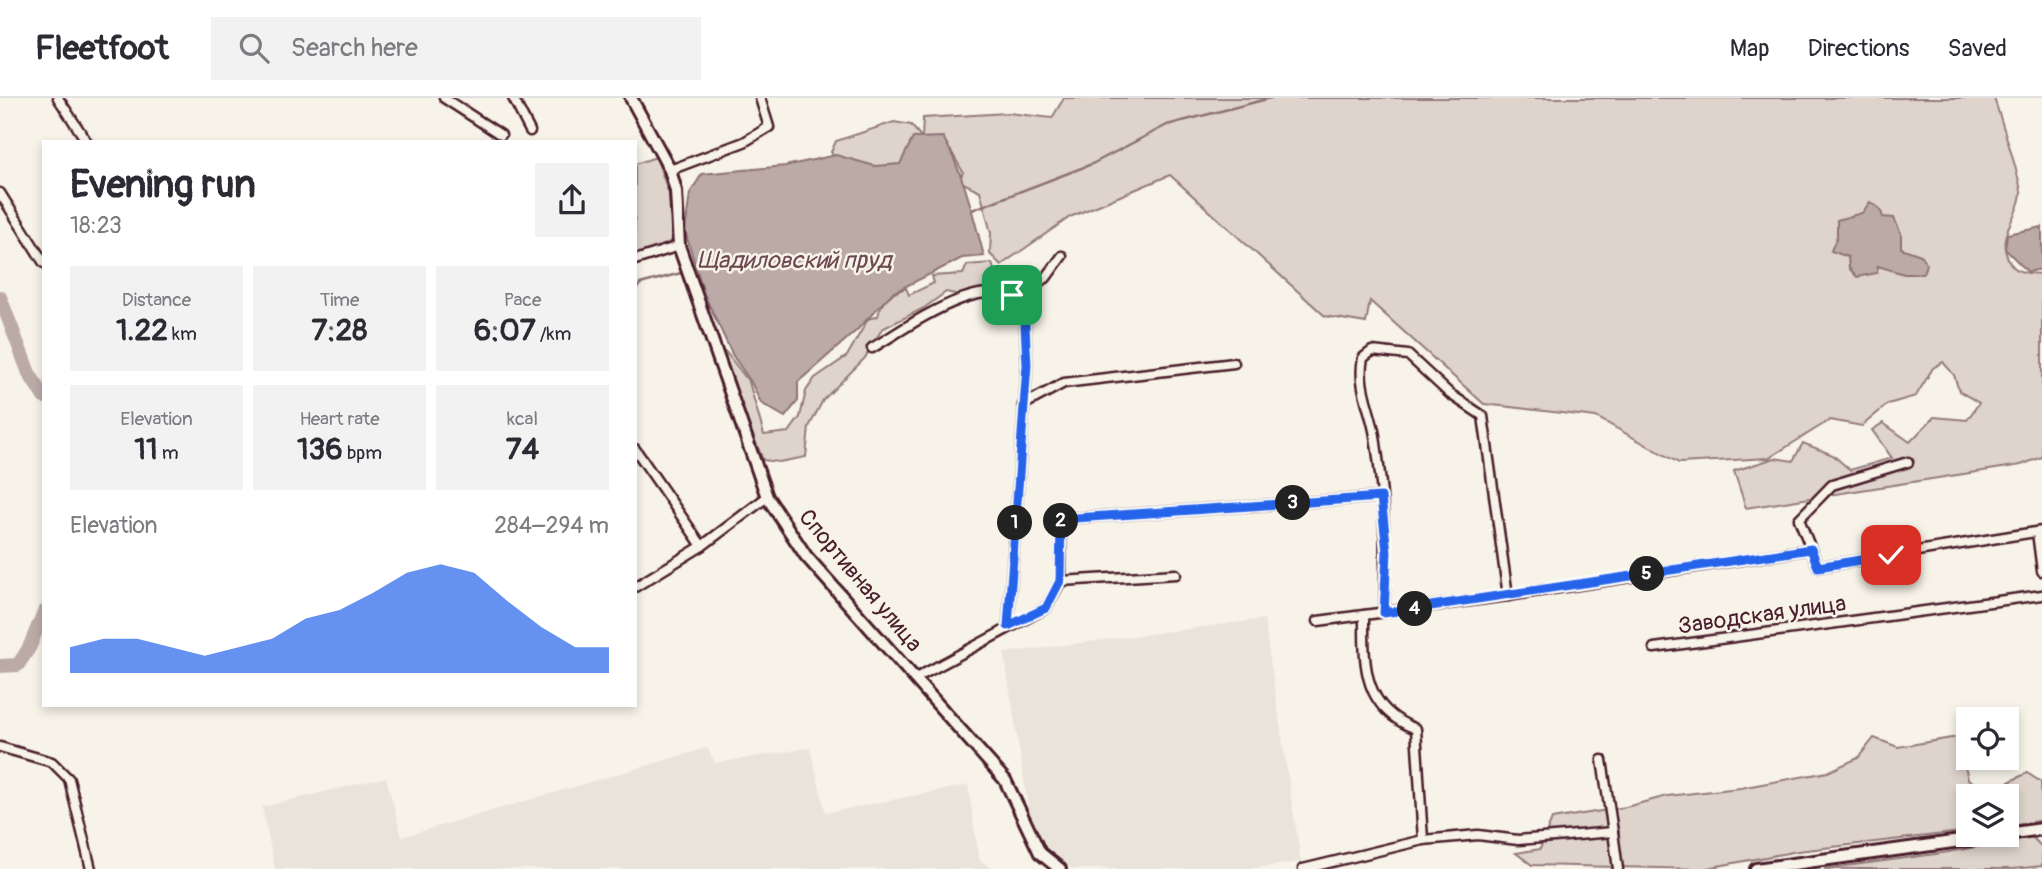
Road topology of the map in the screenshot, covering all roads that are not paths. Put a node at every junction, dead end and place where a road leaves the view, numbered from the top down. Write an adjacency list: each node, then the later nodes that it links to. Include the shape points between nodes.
1 (58, 98): 8 (street)
2 (444, 98): 7 (street)
3 (513, 98): 6 (street)
4 (631, 98): 9 (street, Спортивная улица)
5 (760, 98): 9 (street, via 769,127 744,142)
6 (530, 131)
7 (501, 135)
8 (86, 140)
9 (670, 170): 11 (street, Спортивная улица)
10 (0, 193): 14 (street)
11 (680, 246): 13 (street); 21 (street, Спортивная улица)
12 (1062, 256): 15 (street, via 1046,278 1024,290)
13 (637, 259)
14 (42, 260)
15 (1024, 305): 16 (street, via 1012,295 988,291 967,296); 18 (street, via 1027,365)
16 (872, 348)
17 (1234, 363): 18 (street, via 1065,383)
18 (1023, 405): 35 (street)
19 (637, 452): 24 (street)
20 (1908, 462): 25 (street, via 1832,485 1799,519)
21 (767, 497): 24 (street); 37 (street, Спортивная улица, via 806,556)
22 (1381, 497): 28 (street, via 1061,519); 31 (street, via 1375,435 1361,370 1363,358 1372,351 1408,355 1450,394 1483,416); 32 (street, via 1387,552)
23 (2040, 531): 25 (street, via 1818,567); 26 (street)
24 (702, 546): 29 (street)
25 (1811, 549): 31 (street)
26 (2042, 571)
27 (1176, 574): 28 (street)
28 (1060, 581): 35 (street, via 1046,608)
29 (637, 586)
30 (2042, 595): 36 (street, Заводская улица)
31 (1508, 596): 32 (street)
32 (1384, 613): 33 (street)
33 (1364, 615): 34 (street); 43 (street, via 1366,675 1374,695 1386,712 1416,729)
34 (1318, 621)
35 (1008, 626): 37 (street)
36 (1654, 648)
37 (916, 678): 46 (street, Спортивная улица, via 1005,780 1040,853)
38 (0, 747): 45 (street, via 52,762 69,779)
39 (1602, 760): 41 (street)
40 (2042, 829): 42 (street)
41 (1613, 832): 43 (street); 48 (street)
42 (2019, 832)
43 (1423, 840): 47 (street)
44 (1956, 841): 49 (street)
45 (91, 869)
46 (1060, 869)
47 (1303, 869)
48 (1618, 869)
49 (1756, 869)

